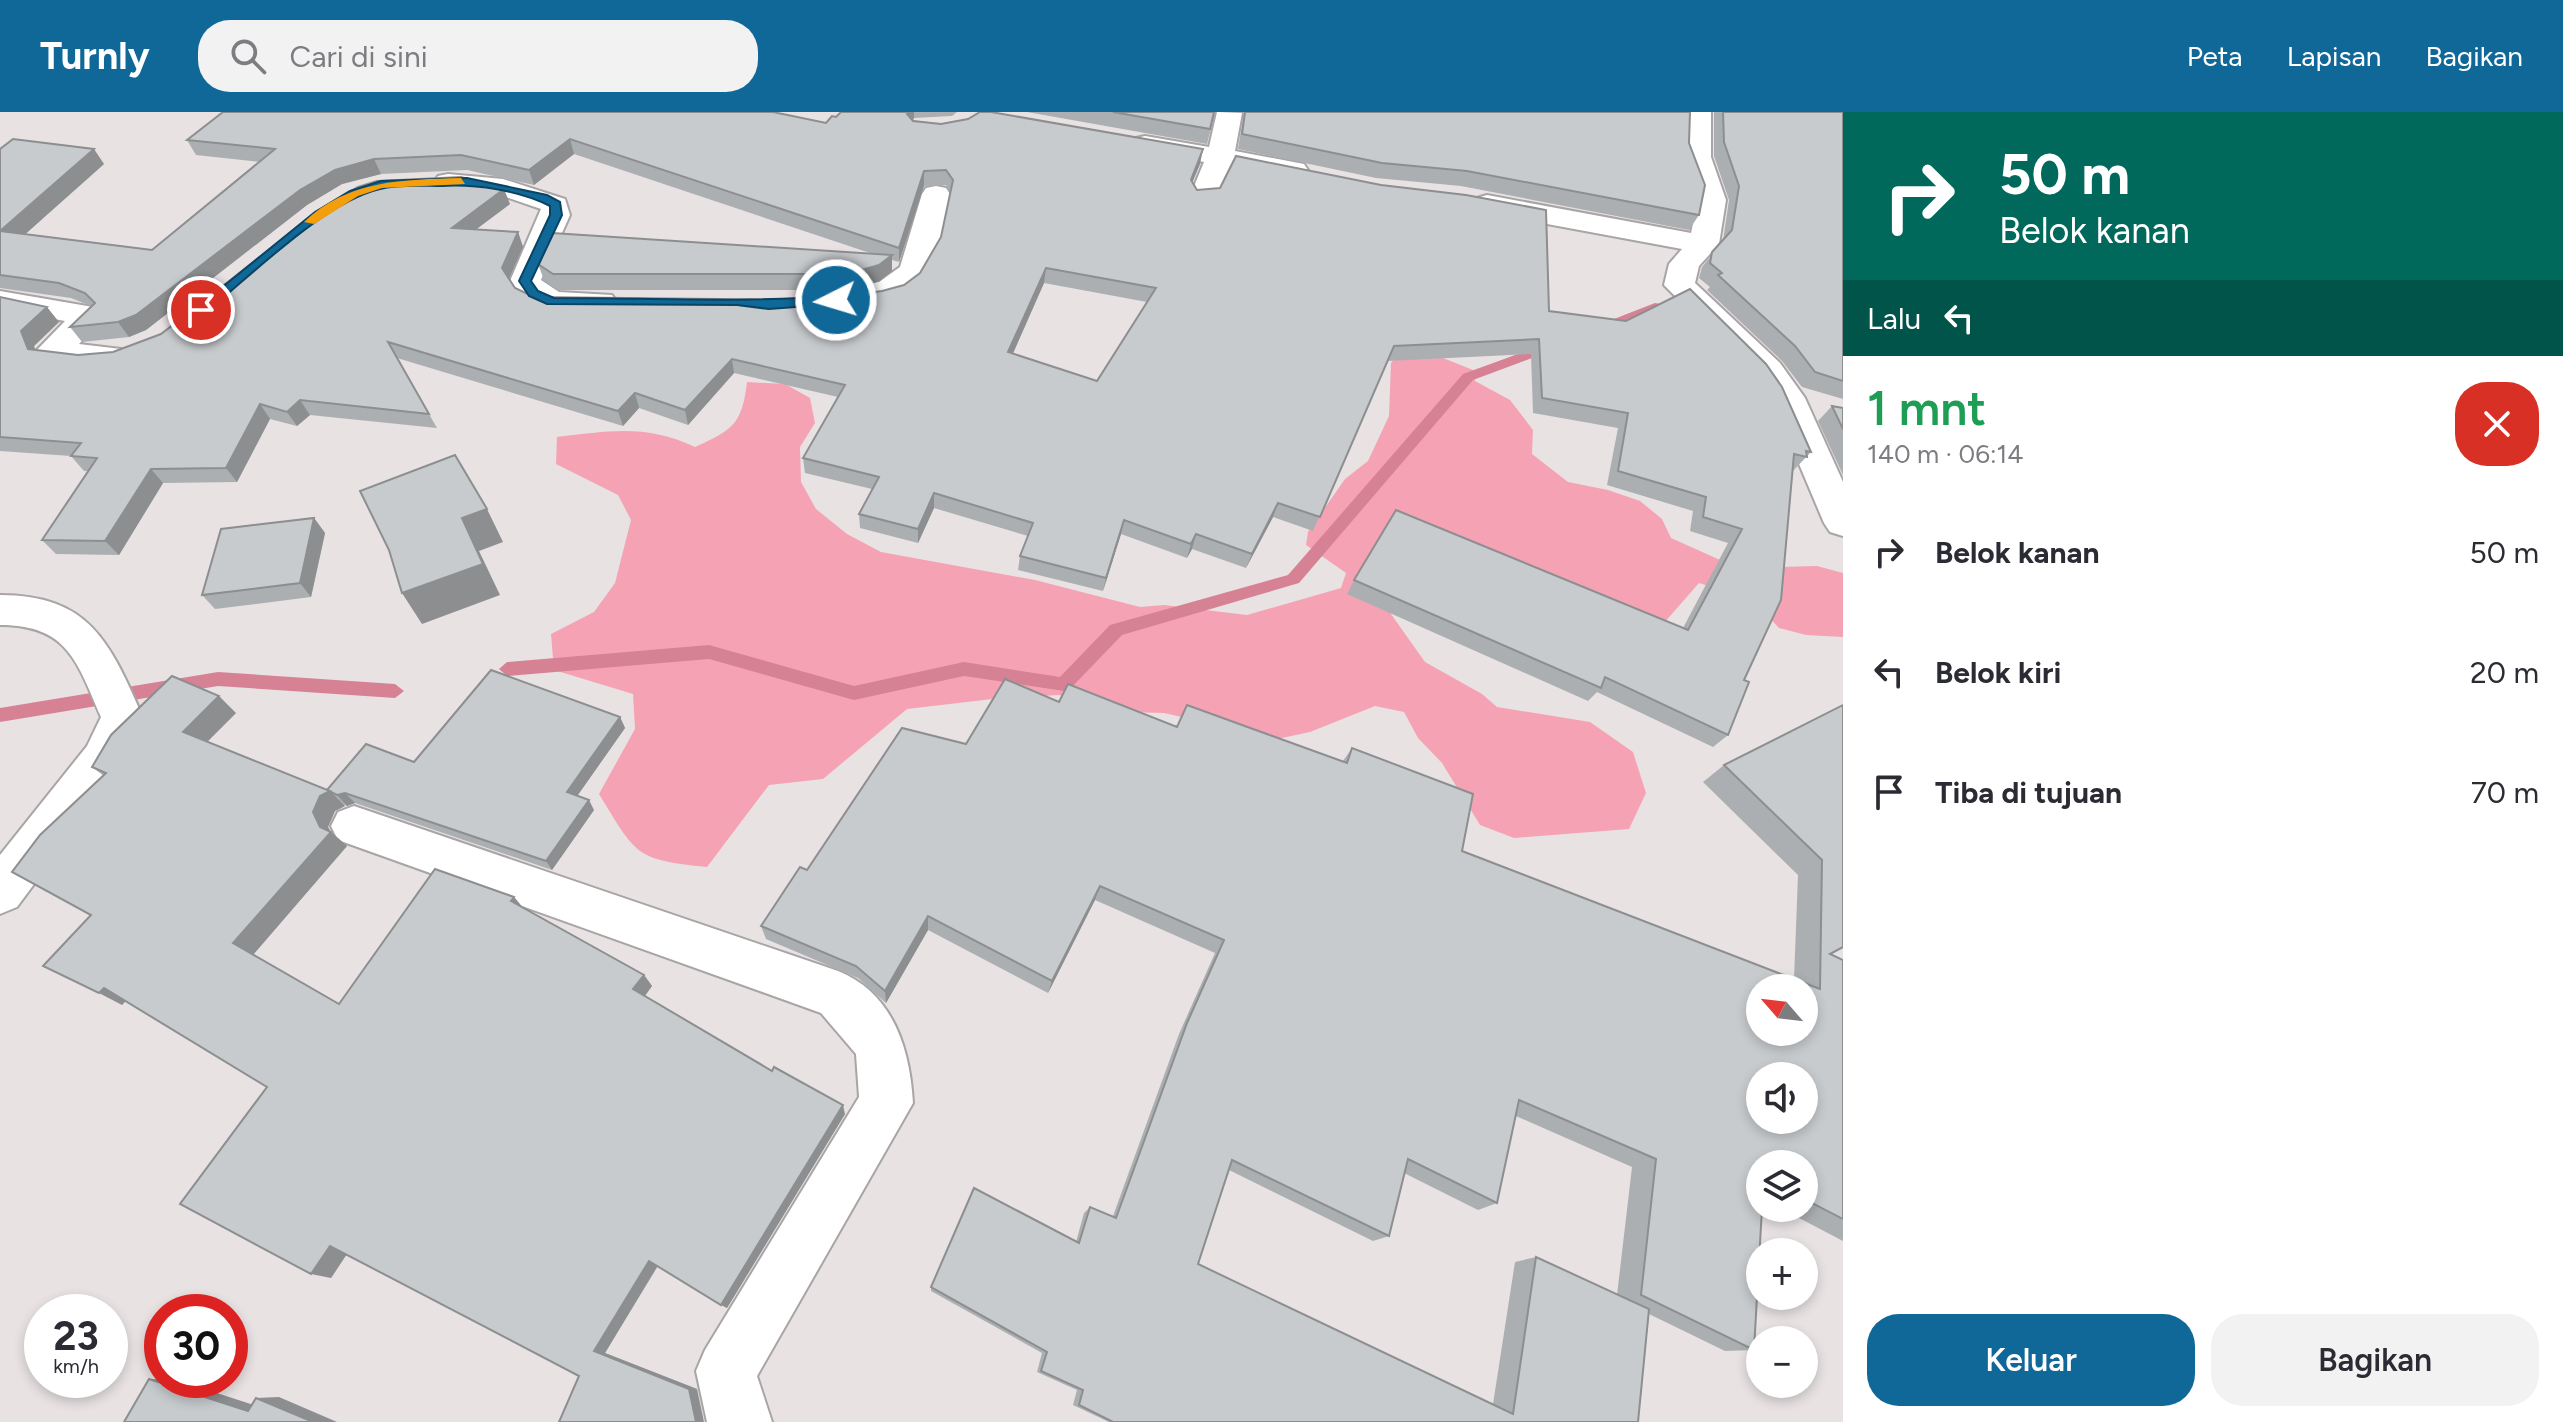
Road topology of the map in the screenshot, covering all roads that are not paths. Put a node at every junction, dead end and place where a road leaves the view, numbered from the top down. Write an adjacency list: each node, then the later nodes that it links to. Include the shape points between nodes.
1 (1698, 112): 10 (street, via 1697,157 1712,200)
2 (1229, 113): 4 (street)
3 (1120, 140): 4 (street)
4 (1220, 157): 5 (street); 8 (street)
5 (1326, 176)
6 (422, 182): 12 (street, via 467,181 555,205 556,215 525,281 534,294 552,302)
7 (936, 194): 13 (street, via 917,267 906,282 882,295)
8 (1204, 196)
9 (1460, 198): 10 (street)
10 (1704, 244): 15 (street, via 1684,264 1679,285 1768,370)
11 (0, 300): 14 (street, via 87,318 52,348 53,354 105,357)
12 (630, 302)
13 (807, 302)
14 (142, 349)
15 (1788, 398): 16 (street); 17 (street)
16 (1829, 409)
17 (1842, 520)
18 (0, 610): 20 (street, via 29,608 56,618 78,635 97,660 122,717 103,758)
19 (354, 826): 21 (street, via 838,995 875,1030 886,1066 886,1103 726,1371)
20 (0, 892)
21 (741, 1422)

